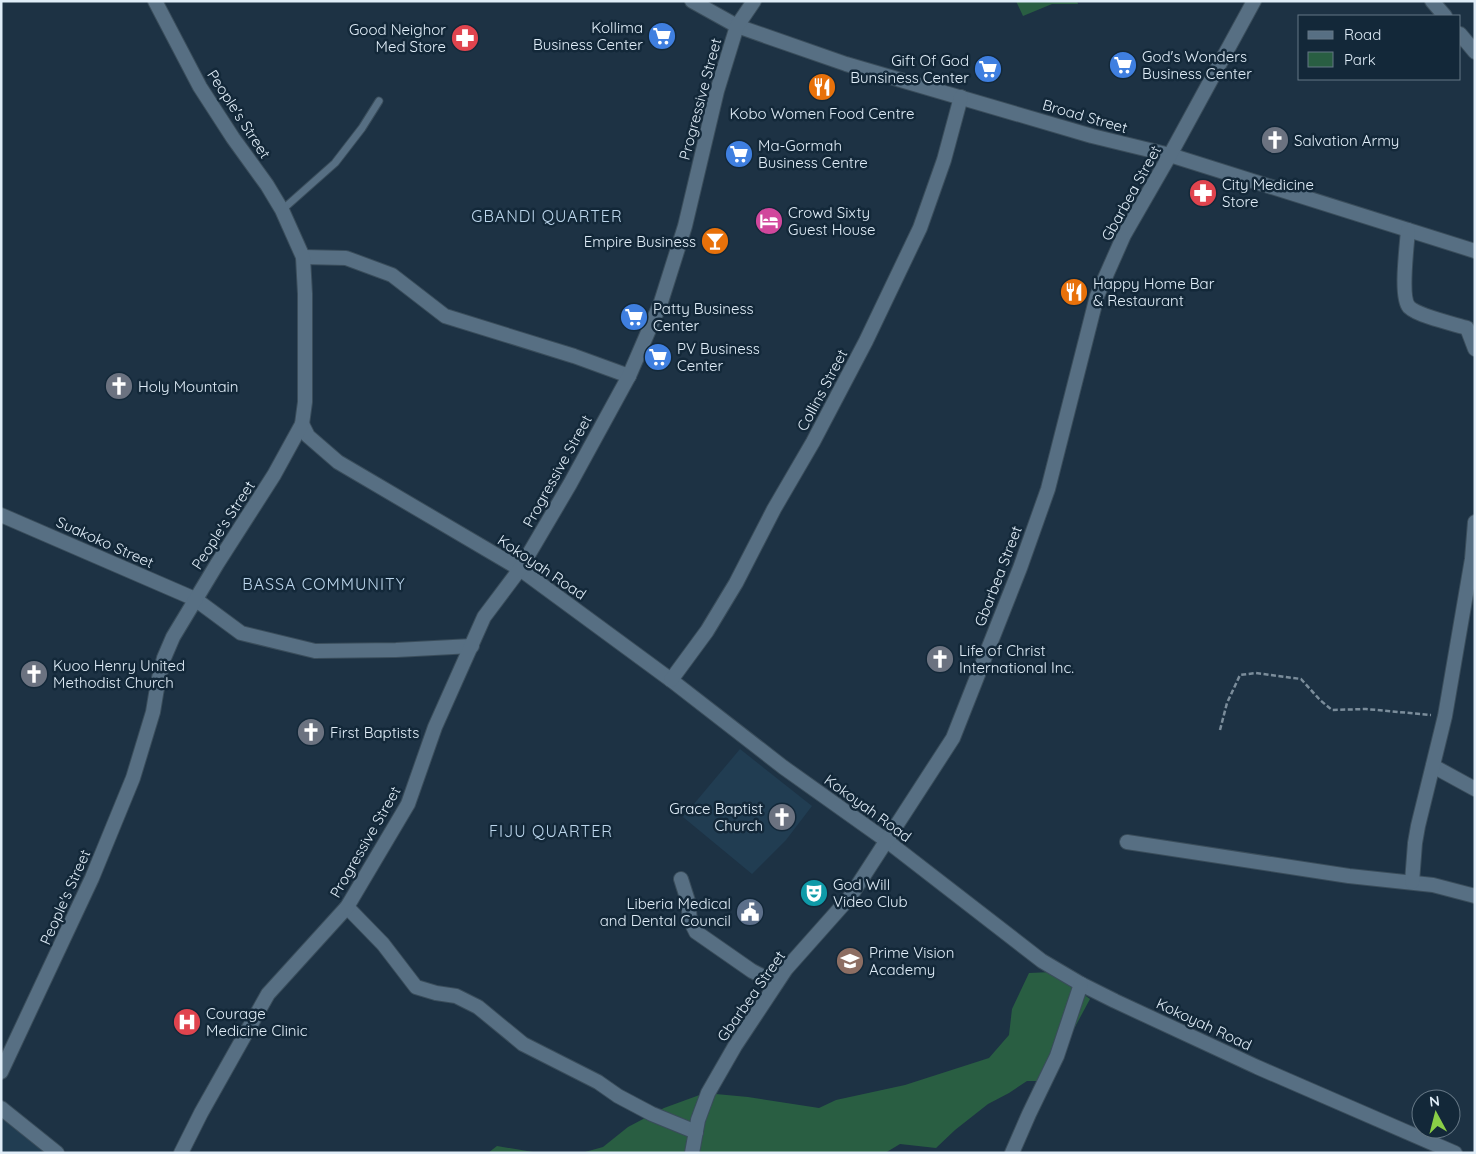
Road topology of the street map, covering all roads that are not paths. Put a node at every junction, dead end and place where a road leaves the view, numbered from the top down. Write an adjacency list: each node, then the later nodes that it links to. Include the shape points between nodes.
1 (155, 1): 13 (street, People's Street, via 200,87)
2 (692, 1): 7 (street, Broad Street)
3 (754, 1): 7 (street, Progressive Street)
4 (1254, 1): 12 (street, Gbarbea Street)
5 (1432, 1): 6 (street)
6 (1444, 15)
7 (737, 26): 10 (street, Broad Street, via 846,64); 18 (street, Progressive Street, via 717,91 685,226 661,302)
8 (1461, 35): 9 (street)
9 (1475, 52)
10 (961, 97): 12 (street, Broad Street, via 1092,136); 25 (street, Collins Street, via 944,160 920,228 866,341 736,583 707,631)
11 (379, 101): 13 (lane, via 335,163)
12 (1170, 155): 14 (street, Broad Street); 28 (street, Gbarbea Street, via 1124,235 1097,296 1048,489 953,738)
13 (282, 210): 16 (street, People's Street)
14 (1408, 230): 15 (street, Broad Street); 17 (street, via 1404,295 1409,307 1467,328)
15 (1475, 251)
16 (303, 257): 18 (street, via 346,258 392,275 445,316); 19 (street, People's Street, via 305,402)
17 (1475, 350)
18 (629, 376): 22 (street, Progressive Street)
19 (302, 424): 22 (street, Kokoyah Road, via 308,436 338,462); 23 (street, People's Street, via 274,475)
20 (1, 515): 23 (street, Suakoko Street)
21 (1475, 522): 26 (street, via 1472,559 1445,716)
22 (520, 569): 24 (street, Progressive Street, via 484,617); 25 (street, Kokoyah Road)
23 (195, 598): 24 (street, Suakoko Street, via 241,633 315,651); 36 (street, People's Street, via 164,658 153,712 133,778 104,850)
24 (472, 646): 33 (street, Progressive Street, via 435,728 408,804)
25 (671, 680): 28 (street, Kokoyah Road, via 783,767)
26 (1433, 766): 27 (street); 31 (street, via 1415,843)
27 (1475, 789)
28 (887, 841): 34 (street, Gbarbea Street, via 850,897); 35 (street, Kokoyah Road, via 1023,948)
29 (1127, 842): 31 (street, via 1349,876)
30 (681, 879): 34 (street, via 690,920 696,932 752,971)
31 (1412, 882): 32 (street)
32 (1475, 896)
33 (347, 907): 38 (street, via 383,944 416,987 456,996 478,1007 523,1044 652,1114); 41 (street, Progressive Street, via 268,994)
34 (776, 983): 38 (street, Gbarbea Street, via 708,1094)
35 (1082, 984): 42 (street, via 1057,1056); 43 (street, Kokoyah Road, via 1257,1067)
36 (1, 1072)
37 (1, 1108): 40 (street)
38 (696, 1132): 39 (street, Gbarbea Street)
39 (695, 1152)
40 (57, 1153)
41 (181, 1153)
42 (1012, 1153)
43 (1455, 1153)

